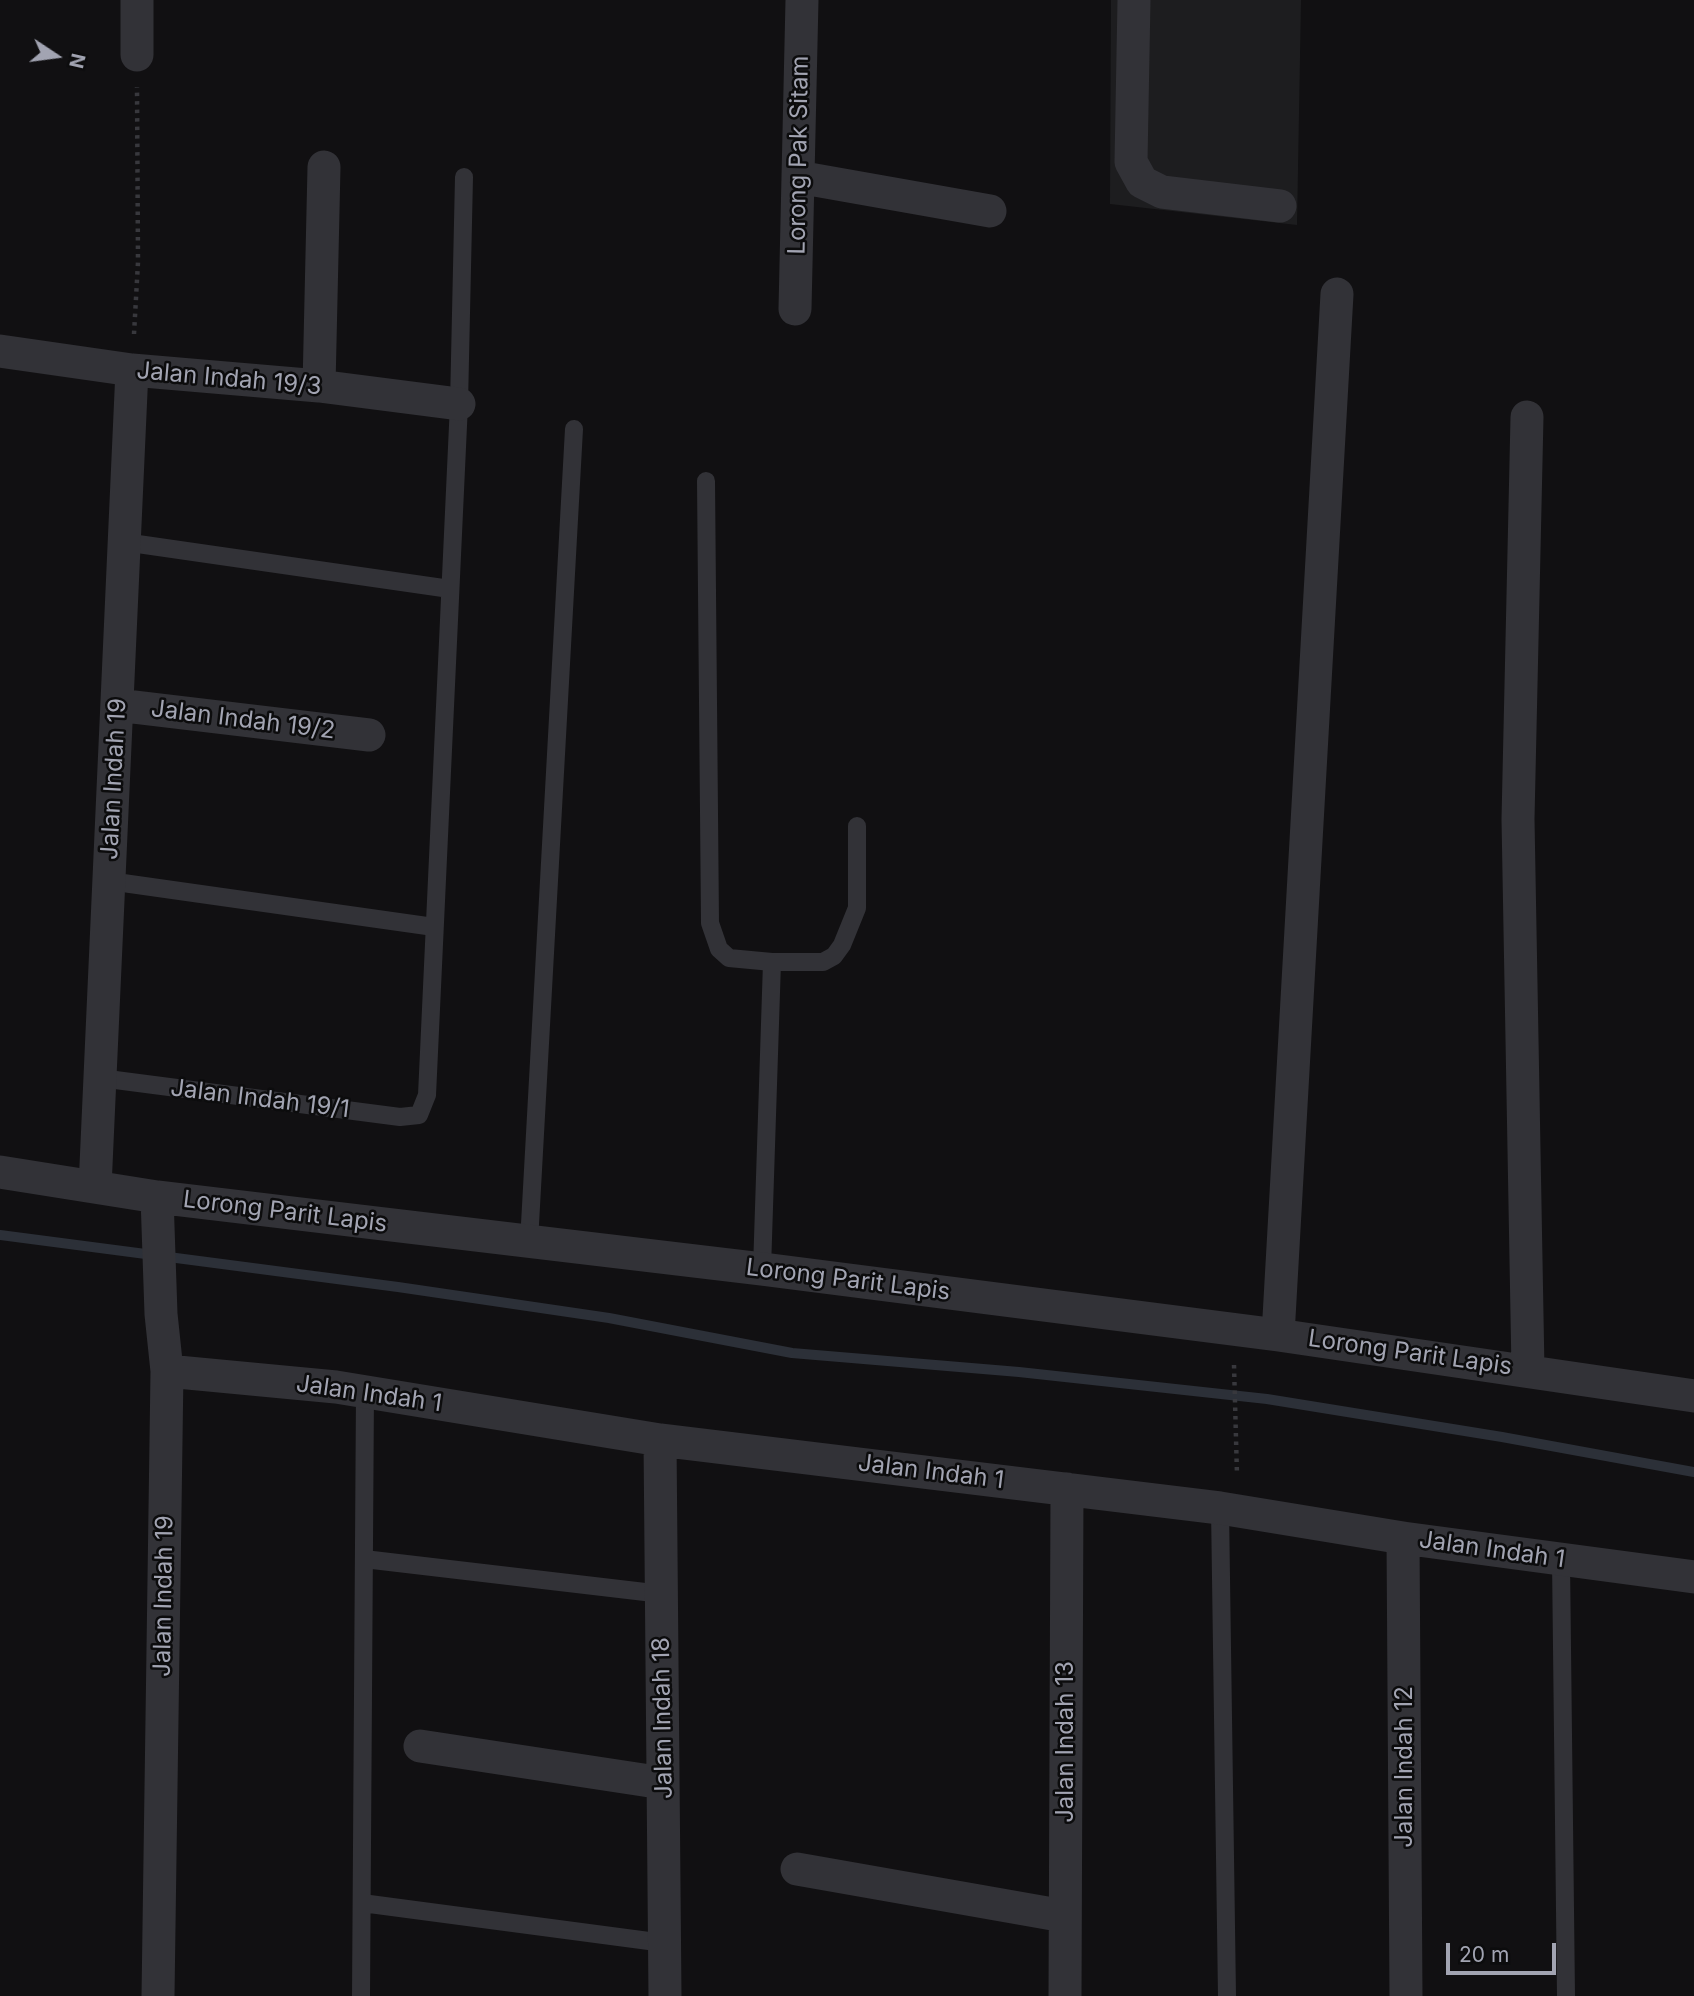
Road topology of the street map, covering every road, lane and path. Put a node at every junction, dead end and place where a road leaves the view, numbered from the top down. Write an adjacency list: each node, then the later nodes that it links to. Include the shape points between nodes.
1 (137, 0): 4 (street)
2 (802, 0): 7 (street, Lorong Pak Sitam)
3 (1134, 0): 8 (street, via 1131,162 1142,182 1162,192)
4 (137, 55): 13 (path, via 138,262)
5 (324, 167): 14 (street)
6 (464, 177): 15 (lane)
7 (798, 177): 9 (street); 11 (street, Lorong Pak Sitam)
8 (1280, 206)
9 (990, 211)
10 (1337, 294): 33 (street)
11 (795, 309)
12 (0, 351): 13 (street, Jalan Indah 19/3)
13 (132, 370): 14 (street, Jalan Indah 19/3); 19 (street, Jalan Indah 19)
14 (319, 386): 15 (street, Jalan Indah 19/3)
15 (459, 404): 20 (lane)
16 (1527, 417): 34 (street, via 1518,819)
17 (574, 429): 31 (lane)
18 (706, 481): 26 (lane, via 710,923 719,948 729,958)
19 (124, 542): 20 (lane); 21 (street, Jalan Indah 19)
20 (450, 589): 25 (lane)
21 (117, 705): 22 (street, Jalan Indah 19/2); 24 (street, Jalan Indah 19)
22 (369, 735)
23 (857, 826): 26 (lane, via 857,908 842,945 823,962)
24 (109, 881): 25 (lane); 27 (street, Jalan Indah 19)
25 (434, 927): 27 (lane, Jalan Indah 19/1, via 427,1094 419,1115 400,1117)
26 (772, 962): 32 (lane)
27 (100, 1078): 29 (street, Jalan Indah 19)
28 (0, 1172): 29 (street, Lorong Parit Lapis)
29 (95, 1187): 30 (street, Lorong Parit Lapis)
30 (157, 1197): 31 (street, Lorong Parit Lapis); 35 (street, Jalan Indah 19)
31 (529, 1241): 32 (street, Lorong Parit Lapis)
32 (762, 1269): 33 (street, Lorong Parit Lapis)
33 (1278, 1335): 34 (street, Lorong Parit Lapis)
34 (1528, 1370): 38 (street, Lorong Parit Lapis)
35 (167, 1371): 37 (street, Jalan Indah 1); 53 (street, Jalan Indah 19)
36 (1234, 1380): 41 (path, via 1237,1430)
37 (365, 1392): 39 (street, Jalan Indah 1); 43 (lane)
38 (1694, 1396)
39 (660, 1440): 40 (street, Jalan Indah 1); 46 (street, Jalan Indah 18)
40 (1067, 1489): 41 (street, Jalan Indah 1); 51 (street, Jalan Indah 13)
41 (1228, 1509): 42 (street, Jalan Indah 1); 57 (lane)
42 (1403, 1538): 44 (street, Jalan Indah 1); 58 (street, Jalan Indah 12)
43 (364, 1559): 46 (lane); 50 (lane)
44 (1561, 1560): 45 (street, Jalan Indah 1); 59 (lane)
45 (1694, 1577)
46 (662, 1594): 48 (street, Jalan Indah 18)
47 (420, 1745): 48 (street)
48 (663, 1783): 52 (street, Jalan Indah 18)
49 (797, 1869): 51 (street)
50 (362, 1903): 52 (lane); 54 (lane)
51 (1064, 1916): 56 (street, Jalan Indah 13)
52 (664, 1943): 55 (street, Jalan Indah 18)
53 (158, 1996)
54 (361, 1996)
55 (665, 1996)
56 (1065, 1996)
57 (1227, 1996)
58 (1406, 1996)
59 (1566, 1996)

